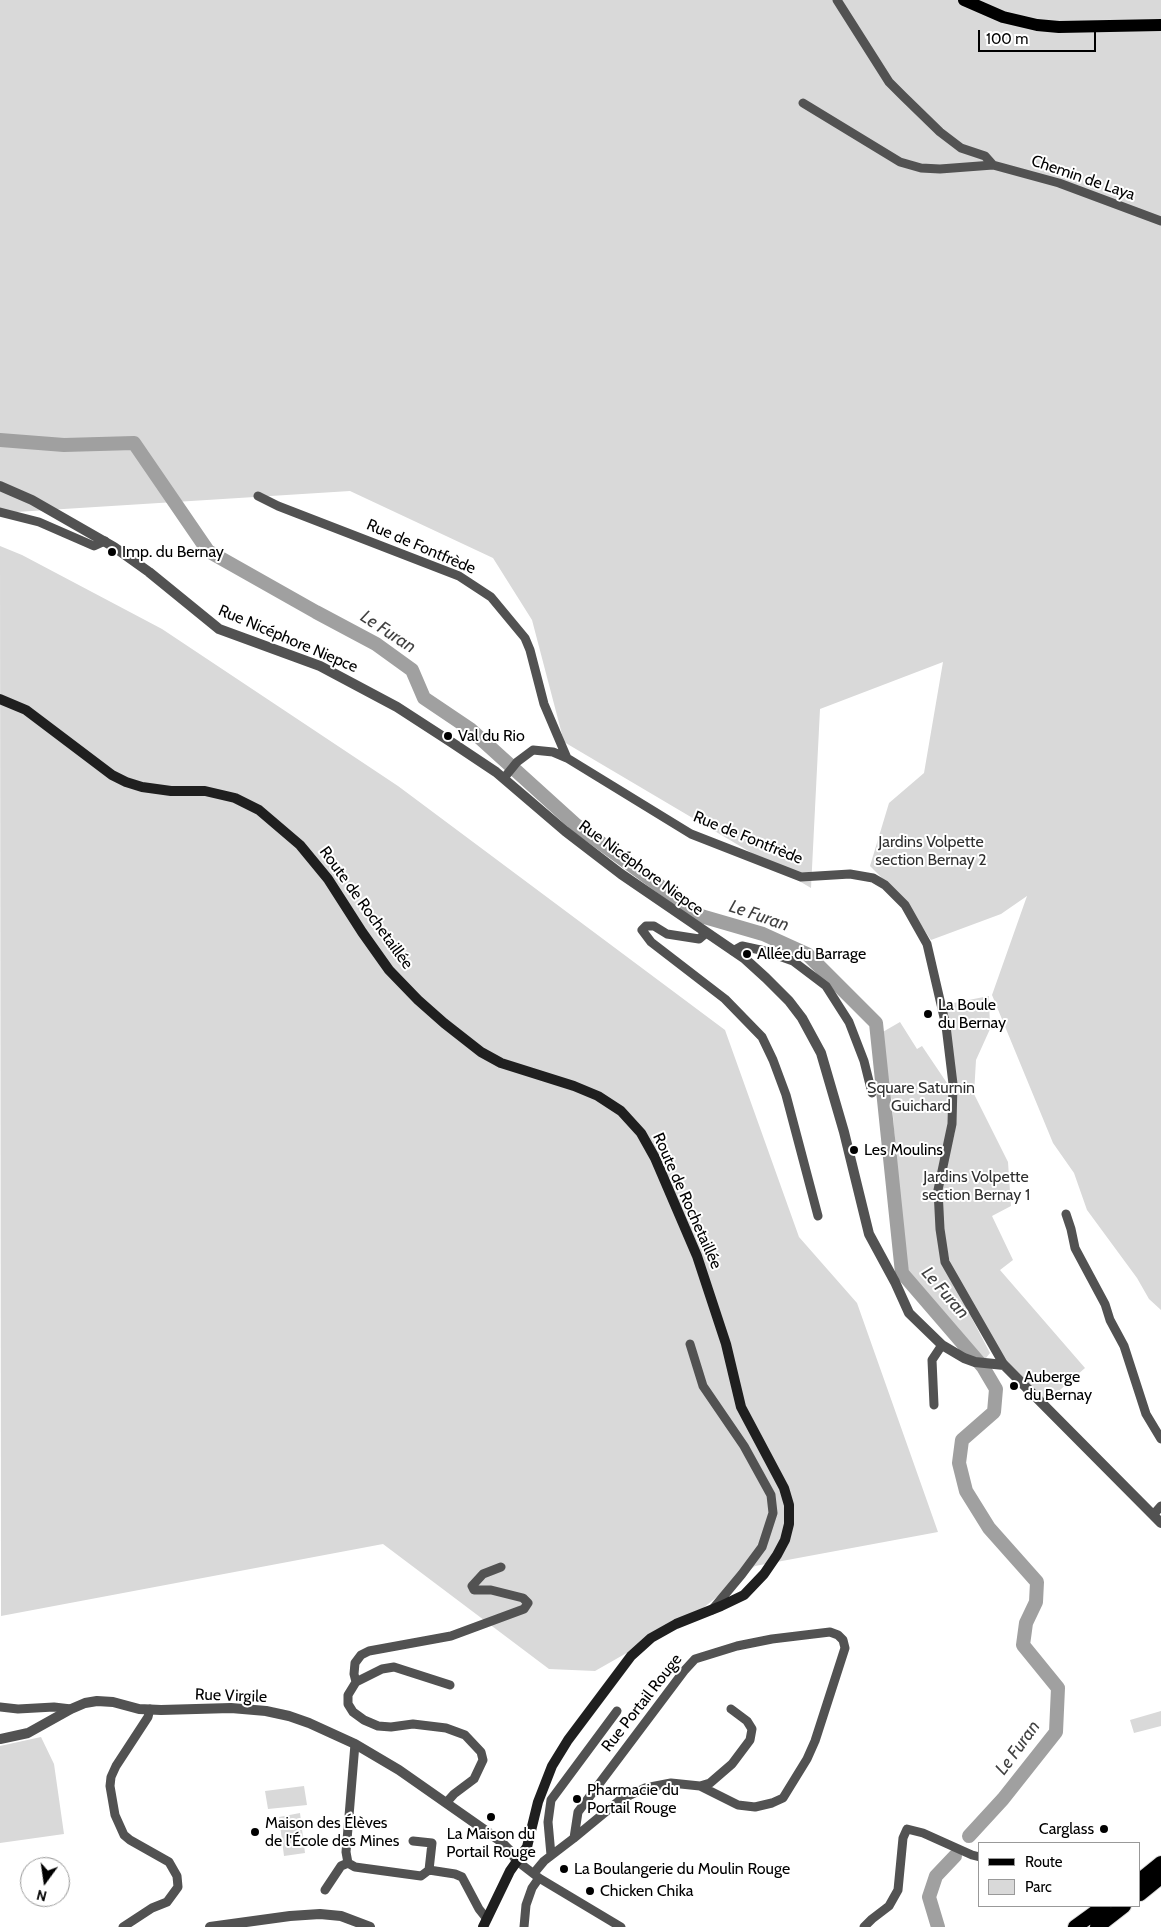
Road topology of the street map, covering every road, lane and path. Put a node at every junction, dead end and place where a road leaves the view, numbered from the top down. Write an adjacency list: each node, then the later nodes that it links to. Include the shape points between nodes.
1 (837, 0): 5 (street, via 889,82 931,124 962,148 984,156)
2 (964, 0): 3 (main road, via 1003,17 1037,25)
3 (1161, 24)
4 (803, 103): 5 (street, via 900,162 940,169)
5 (994, 165): 6 (street, Chemin de Laya, via 1059,183)
6 (1161, 222)
7 (0, 486): 10 (street, Rue Nicéphore Niepce)
8 (258, 496): 12 (street, Rue de Fontfrède, via 459,576 491,597 525,638 544,704)
9 (0, 512): 10 (street, via 39,522 94,546)
10 (105, 541): 13 (street, Rue Nicéphore Niepce, via 219,629 341,676 397,707)
11 (0, 699): 28 (main road, Route de Rochetaillée, via 26,710 126,782 142,787 206,791 235,798 259,810 300,845 328,879 390,970 444,1023 481,1052 501,1062 598,1096 620,1111 641,1133 697,1256 726,1344 742,1407 784,1488 789,1505 785,1540 764,1574 744,1594)
12 (567, 758): 13 (street, via 553,752 533,750); 21 (street, Rue de Fontfrède, via 691,834 800,877 850,874 873,878 886,884 905,905 927,944 946,1026 953,1084 952,1124 938,1190 945,1262)
13 (505, 776): 14 (street, Rue Nicéphore Niepce, via 564,831)
14 (706, 933): 15 (street, Rue Nicéphore Niepce); 18 (street, via 698,939 667,934 654,926 646,926 642,930 650,942 725,999 762,1037 786,1094)
15 (733, 951): 16 (street, via 742,946 792,961 826,986 849,1022); 20 (street, Rue Nicéphore Niepce, via 789,1001 814,1039 844,1132 869,1234 909,1313)
16 (872, 1093)
17 (1066, 1214): 23 (street, via 1075,1248 1124,1346 1146,1414)
18 (818, 1216)
19 (690, 1344): 28 (street, via 703,1386 744,1446 771,1495 773,1513 762,1546)
20 (942, 1345): 21 (street, Rue Nicéphore Niepce, via 975,1362); 22 (street, via 932,1360)
21 (1004, 1365): 25 (street)
22 (934, 1405)
23 (1161, 1439)
24 (1161, 1506): 25 (street)
25 (1153, 1515): 26 (street)
26 (1161, 1523)
27 (501, 1567): 29 (street, via 483,1574 472,1586 474,1590 491,1590 523,1598 528,1603 524,1608 451,1636 369,1651 355,1663)
28 (711, 1610): 44 (main road, Route de Rochetaillée, via 650,1638 631,1656 552,1766 538,1802 527,1847)
29 (356, 1682): 30 (street, via 382,1669 394,1667); 39 (street, via 348,1695 348,1704 364,1720 378,1726 414,1724 451,1729 465,1735 481,1752 483,1760 474,1779)
30 (450, 1685)
31 (0, 1707): 32 (street)
32 (70, 1709): 33 (street, Rue Virgile, via 97,1701); 36 (street, Rue Virgile, via 28,1733)
33 (150, 1710): 37 (street, Rue Virgile, via 231,1708 266,1711 309,1723); 55 (street, via 116,1766 110,1786 115,1815 124,1835 169,1862 177,1876 178,1887 167,1902)
34 (731, 1710): 38 (street, via 747,1721 752,1729 750,1740 732,1764 710,1783)
35 (617, 1711): 42 (street, via 551,1800 548,1822)
36 (0, 1739)
37 (355, 1744): 39 (street, Rue Virgile); 45 (street, via 346,1852)
38 (700, 1786): 40 (street, Rue Portail Rouge, via 671,1783 646,1788 620,1800); 40 (street, Rue Portail Rouge, via 738,1805 755,1807 783,1798 815,1742 845,1648 838,1634 830,1632 772,1639 695,1659 578,1812)
39 (446, 1803): 44 (street, Rue Virgile, via 499,1840)
40 (574, 1838): 42 (street, Rue Portail Rouge)
41 (413, 1841): 46 (street, via 432,1843)
42 (552, 1855): 48 (street, Rue Portail Rouge)
43 (978, 1856): 60 (street, via 907,1829 903,1838 898,1890 889,1906)
44 (517, 1862): 48 (street); 54 (main road, Route de Rochetaillée)
45 (348, 1863): 46 (street, via 421,1876); 49 (street, via 341,1866)
46 (429, 1870): 54 (street, via 462,1877)
47 (1150, 1873): 50 (highway)
48 (536, 1876): 58 (street, Rue Portail Rouge, via 526,1905); 59 (street)
49 (325, 1890)
50 (1141, 1892)
51 (1087, 1907): 61 (highway)
52 (1103, 1907): 61 (highway)
53 (1123, 1907): 62 (highway)
54 (485, 1923)
55 (123, 1927)
56 (210, 1927): 57 (street, via 320,1914 341,1916)
57 (370, 1927)
58 (524, 1927)
59 (621, 1927)
60 (864, 1927)
61 (1073, 1927)
62 (1097, 1927)

